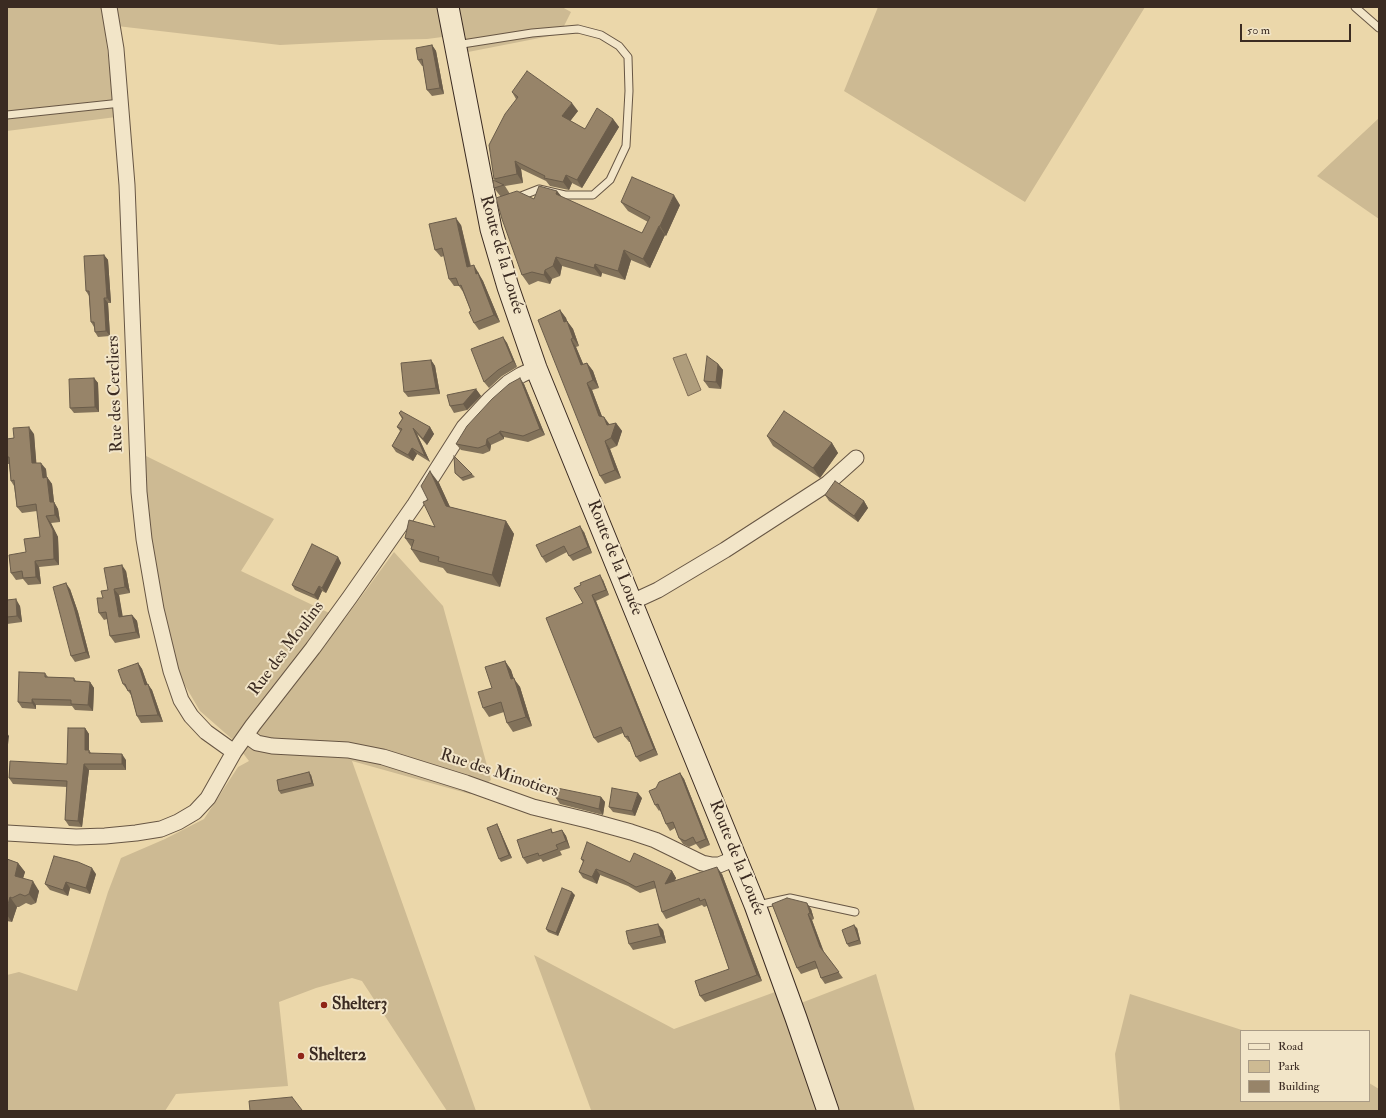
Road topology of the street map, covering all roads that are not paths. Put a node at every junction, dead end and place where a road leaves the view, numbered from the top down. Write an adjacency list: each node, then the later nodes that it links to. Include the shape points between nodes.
1 (109, 7): 6 (street, Rue des Cercliers)
2 (448, 7): 5 (main road, Route de la Louée)
3 (1355, 7): 4 (lane)
4 (1379, 28)
5 (456, 45): 8 (lane, via 532,33 578,29 601,35 619,46 628,57 626,146 610,180 593,195 565,195 539,189); 9 (main road, Route de la Louée, via 491,206 491,229)
6 (121, 102): 7 (lane); 13 (street, Rue des Cercliers, via 127,185 139,492 156,609 181,700 206,732)
7 (7, 115)
8 (509, 200)
9 (536, 368): 11 (main road, Route de la Louée); 12 (street, Rue des Moulins, via 508,383 464,427 350,597)
10 (856, 458): 11 (street, via 827,484 725,550 658,590)
11 (632, 602): 15 (main road, Route de la Louée)
12 (246, 735): 13 (street, Rue des Moulins); 15 (street, Rue des Minotiers, via 257,742 272,746 348,750 383,757 533,807 631,832 655,840 702,863 719,865)
13 (234, 752): 14 (street, Rue des Moulins, via 208,798 195,812 161,829 105,836)
14 (7, 833)
15 (736, 858): 16 (main road, Route de la Louée)
16 (755, 905): 17 (lane, via 790,898); 18 (main road, Route de la Louée)
17 (855, 912)
18 (827, 1106)

